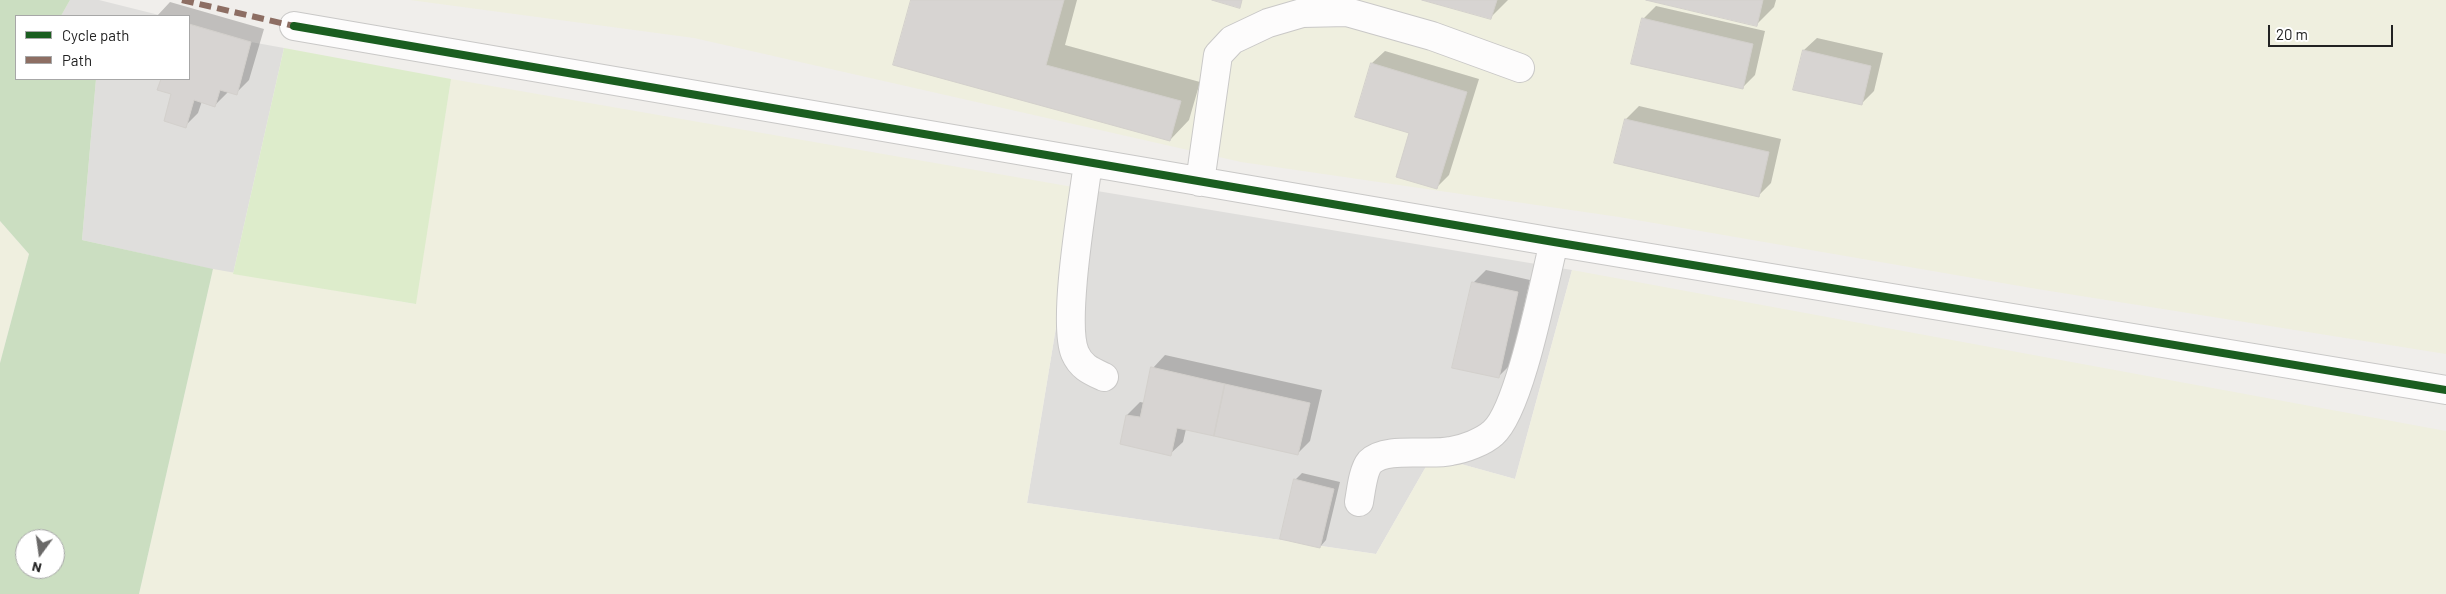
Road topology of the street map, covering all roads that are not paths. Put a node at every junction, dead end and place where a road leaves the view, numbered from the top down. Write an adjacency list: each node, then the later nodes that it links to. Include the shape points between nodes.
1 (294, 26): 3 (street)
2 (1520, 68): 4 (street, via 1432,36 1347,12 1302,13 1268,23 1232,40 1218,55)
3 (1088, 163): 4 (street); 6 (street, via 1071,338 1084,368)
4 (1200, 182): 5 (street)
5 (1554, 242): 7 (street); 8 (street, via 1533,330 1506,416 1493,434 1450,452 1379,455 1368,464)
6 (1104, 377)
7 (2446, 390)
8 (1359, 502)

